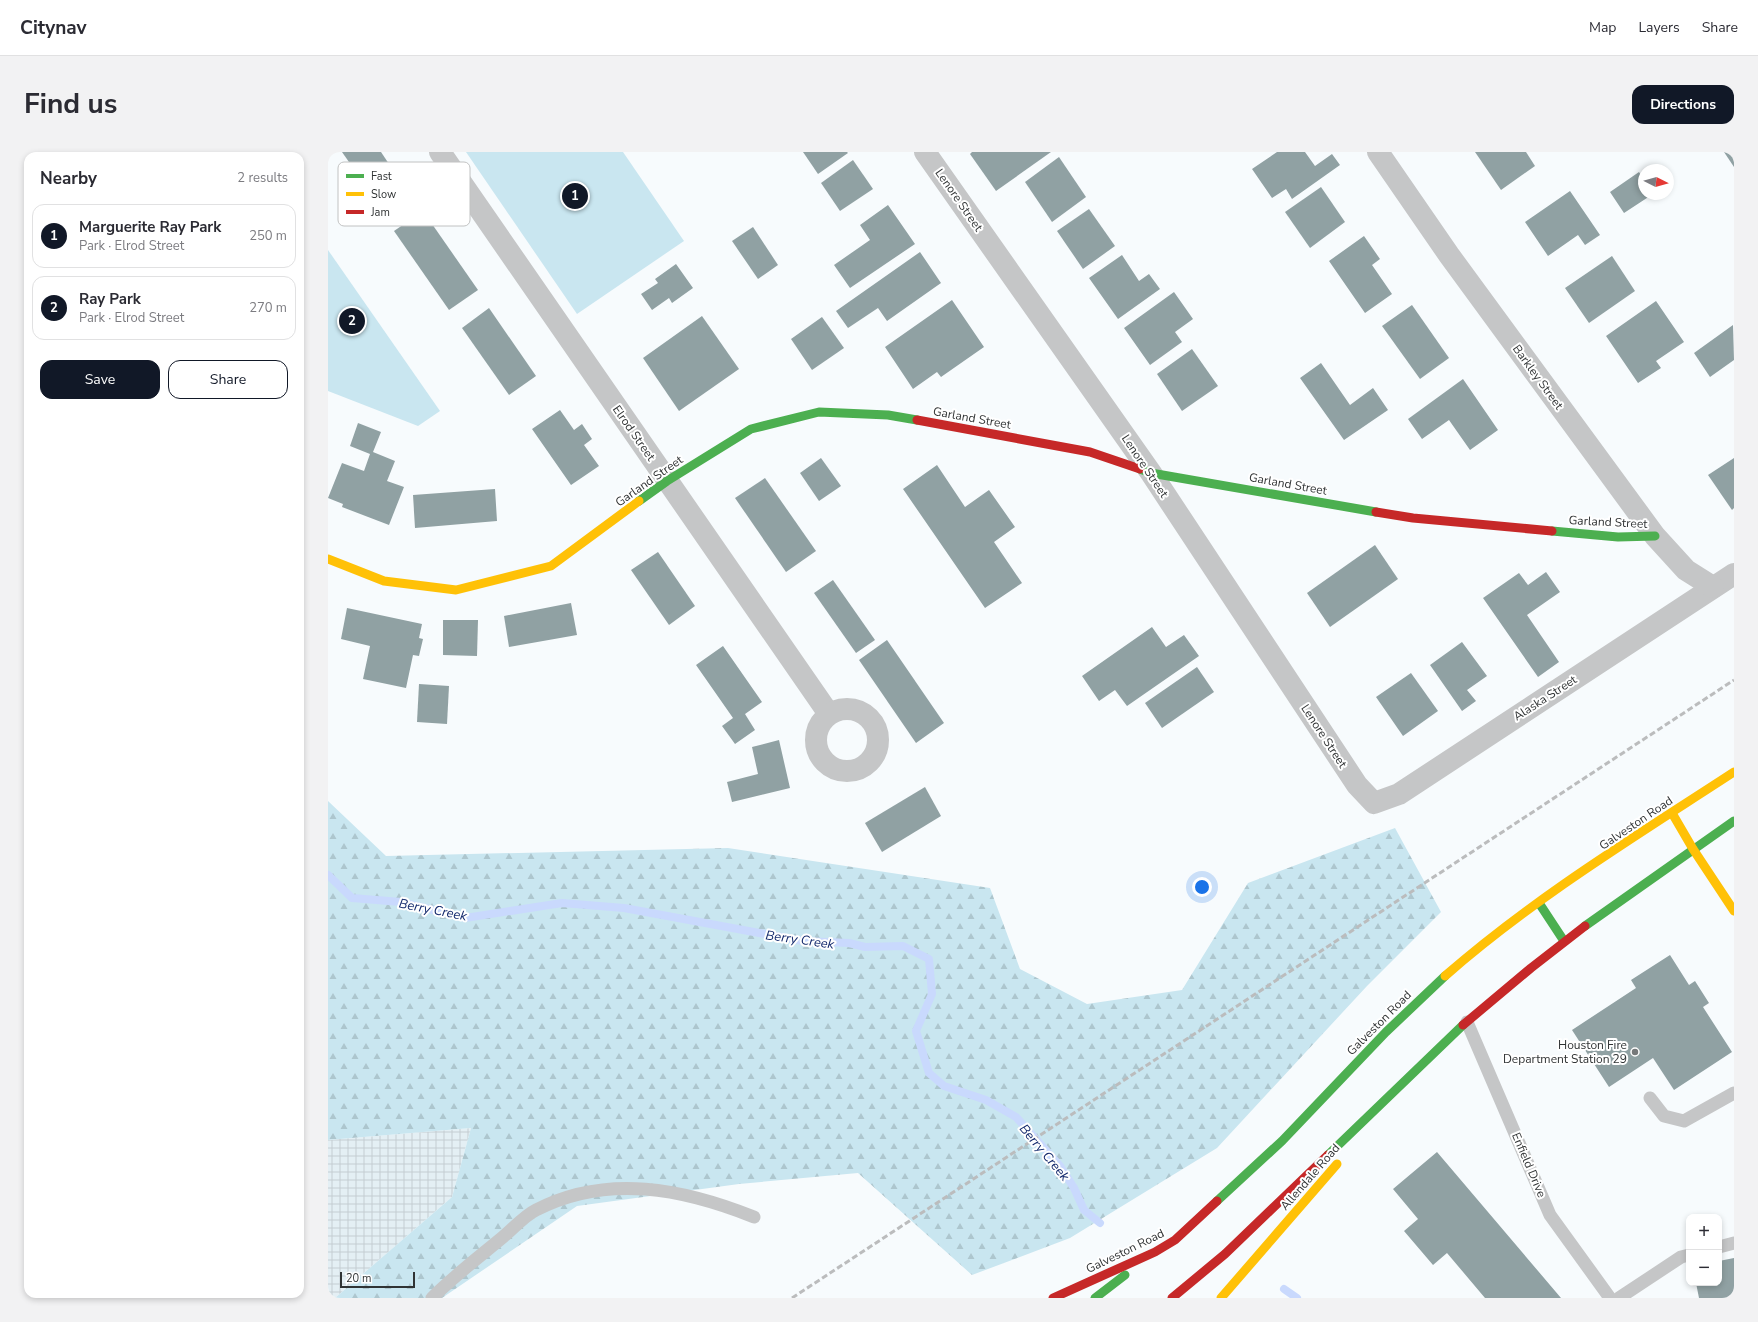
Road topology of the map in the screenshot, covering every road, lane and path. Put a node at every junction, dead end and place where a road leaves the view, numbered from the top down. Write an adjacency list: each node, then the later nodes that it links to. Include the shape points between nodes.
1 (440, 152): 4 (street, Elrod Street)
2 (925, 152): 6 (street, Lenore Street)
3 (1378, 152): 8 (street, Barkley Street, via 1449,255)
4 (447, 162)
5 (470, 196): 7 (street, Elrod Street)
6 (1151, 473): 7 (main road, Garland Street, via 1083,450 888,415 819,412 751,429); 8 (main road, Garland Street, via 1413,518 1618,537); 14 (street, Lenore Street)
7 (667, 482): 9 (main road, Garland Street, via 551,566 456,590 384,581); 12 (street, Elrod Street)
8 (1655, 536): 11 (street, Barkley Street, via 1686,570)
9 (328, 559)
10 (1734, 574): 11 (street, Alaska Street)
11 (1713, 587): 14 (street, Alaska Street, via 1399,794 1374,803)
12 (829, 714)
13 (1734, 772): 15 (main road, Galveston Road)
14 (1357, 785)
15 (1672, 812): 17 (main road); 18 (main road, Galveston Road)
16 (1734, 821): 17 (main road)
17 (1693, 849): 19 (main road); 20 (main road)
18 (1539, 903): 20 (main road); 28 (main road, Galveston Road, via 1481,945 1424,995 1295,1127)
19 (1734, 911)
20 (1564, 941): 21 (main road)
21 (1467, 1022): 22 (main road); 37 (lane, Enfield Drive, via 1550,1215)
22 (1417, 1071): 25 (main road); 35 (main road, via 1225,1254)
23 (1734, 1093): 24 (lane, via 1684,1121 1664,1116)
24 (1650, 1098)
25 (1360, 1137)
26 (1344, 1156): 36 (main road, Allendale Road)
27 (754, 1217): 32 (lane, via 718,1202 678,1193 629,1188 590,1191 563,1198 535,1210)
28 (1175, 1240): 33 (main road, Galveston Road, via 1155,1252); 34 (main road)
29 (1734, 1243): 30 (lane)
30 (1722, 1246)
31 (1686, 1256): 38 (lane)
32 (432, 1298)
33 (1053, 1298)
34 (1095, 1298)
35 (1172, 1298)
36 (1221, 1298)
37 (1610, 1298)
38 (1619, 1298)

